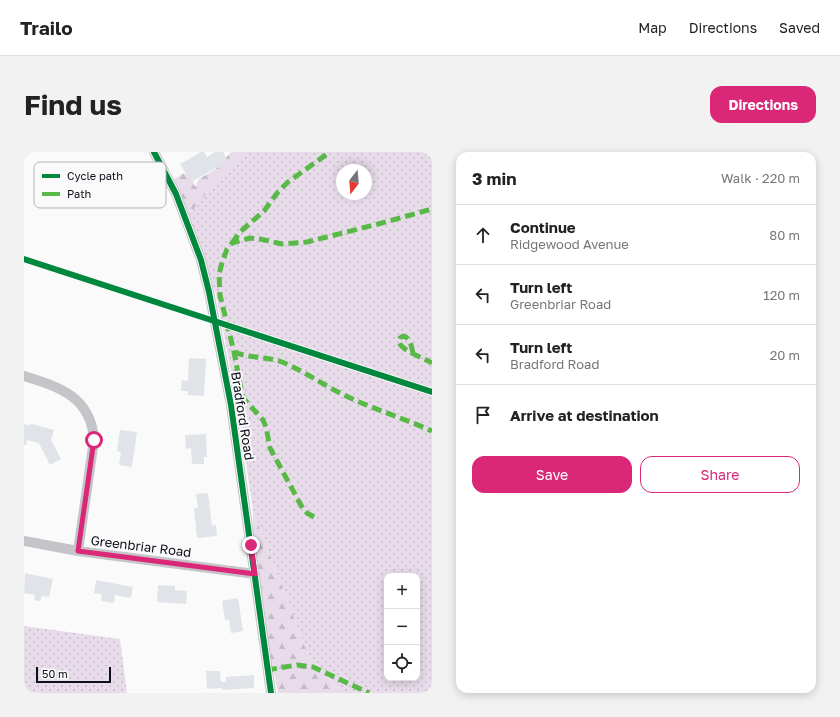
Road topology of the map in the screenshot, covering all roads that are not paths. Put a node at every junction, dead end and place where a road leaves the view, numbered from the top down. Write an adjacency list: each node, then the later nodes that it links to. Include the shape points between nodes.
1 (154, 152): 2 (street, Bradford Road)
2 (159, 162)
3 (166, 175): 7 (street, Bradford Road, via 201,260 209,292 231,405)
4 (24, 376): 6 (street, via 75,399 90,416 94,440)
5 (24, 541): 6 (street, Greenbriar Road)
6 (78, 551): 7 (street, Greenbriar Road)
7 (255, 574): 8 (street, Bradford Road)
8 (271, 693)

